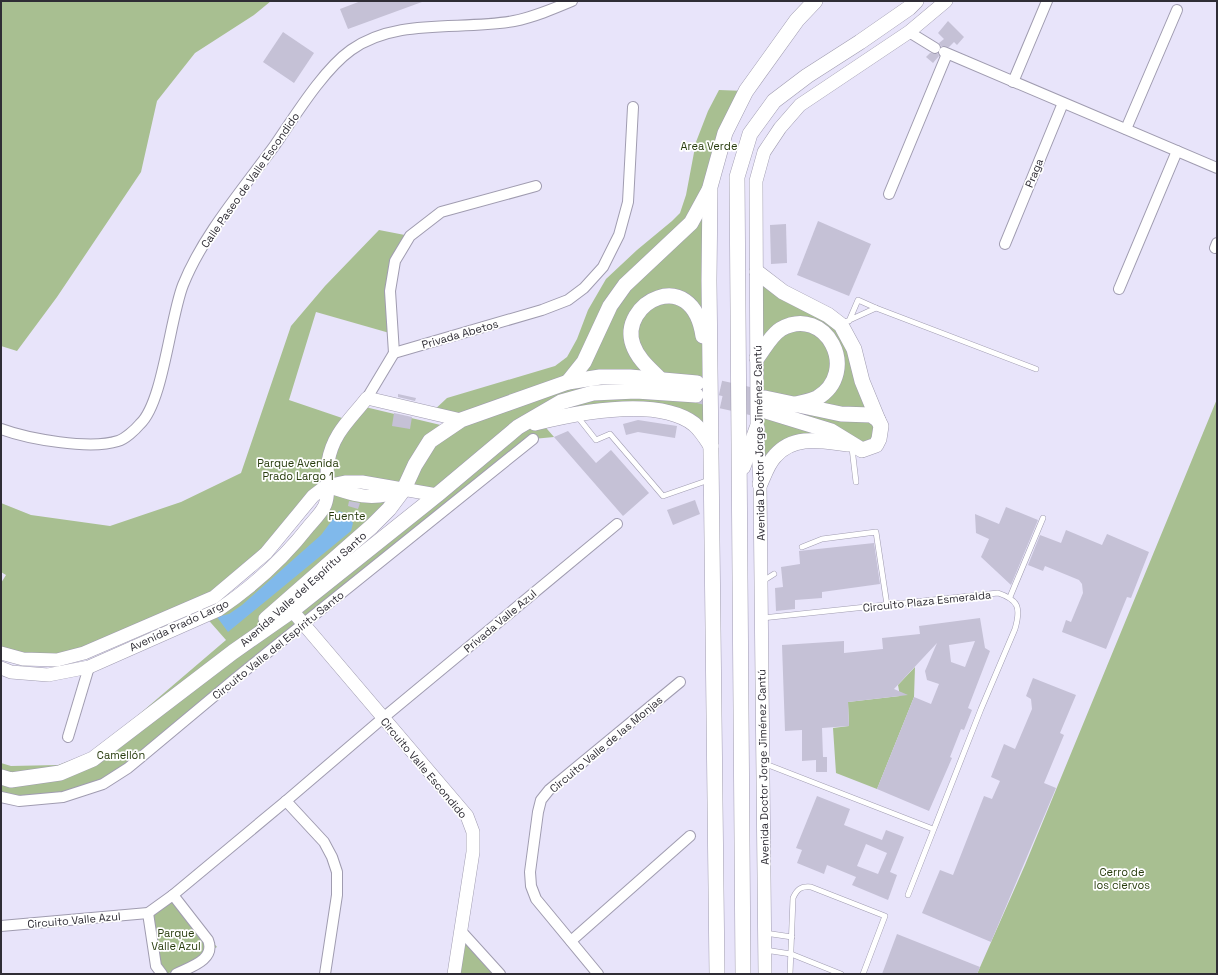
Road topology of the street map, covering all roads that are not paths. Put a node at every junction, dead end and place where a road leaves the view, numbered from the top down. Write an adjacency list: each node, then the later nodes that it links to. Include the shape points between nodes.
1 (572, 1): 36 (street, Calle Paseo de Valle Escondido, via 515,21 409,29 379,35 350,50 322,78 203,246 183,285 155,399 142,423 119,441 86,445)
2 (815, 1): 16 (main road, via 797,20 746,91 725,134)
3 (916, 1): 40 (main road, Avenida Doctor Jorge Jiménez Cantú, via 774,101 750,134 737,176)
4 (946, 1): 7 (street, Avenida Doctor Jorge Jiménez Cantú)
5 (1047, 1): 9 (street)
6 (1177, 10): 12 (street)
7 (909, 32): 8 (street); 19 (street, Avenida Doctor Jorge Jiménez Cantú, via 800,105 764,152 756,181)
8 (942, 51): 9 (street); 17 (street)
9 (1013, 82): 10 (street)
10 (1063, 103): 12 (street); 18 (street, Praga)
11 (633, 107): 23 (street, Privada Abetos, via 630,178 619,235 603,267 584,288 568,300 542,310)
12 (1126, 130): 13 (street)
13 (1177, 151): 14 (street); 20 (street)
14 (1217, 168)
15 (536, 186): 23 (street, via 440,212 410,236 395,261 390,291)
16 (710, 187): 26 (main road); 28 (main road, via 691,223 625,285 610,306 584,362)
17 (888, 194)
18 (1005, 244)
19 (757, 272): 22 (main road, via 783,292); 24 (street, Avenida Doctor Jorge Jiménez Cantú)
20 (1119, 289)
21 (876, 308): 22 (lane); 22 (lane, via 858,300); 25 (lane)
22 (845, 323): 32 (main road, via 862,381)
23 (394, 352): 29 (street, Avenida Prado Largo)
24 (757, 358): 30 (main road, via 770,339 780,330 801,323 820,329 829,338 838,365 830,386 817,398); 35 (street, Avenida Doctor Jorge Jiménez Cantú)
25 (1036, 369)
26 (710, 370): 27 (main road, via 701,322 696,310 683,299 665,295 646,303 632,322 632,344 640,360); 39 (main road)
27 (659, 378): 28 (main road, Avenida Valle del Espíritu Santo, via 600,377); 34 (main road, Avenida Valle del Espíritu Santo, via 696,389 594,393 561,402)
28 (568, 382): 33 (main road, Avenida Valle del Espíritu Santo)
29 (364, 402): 33 (street); 44 (street, Avenida Prado Largo, via 333,441)
30 (794, 405): 32 (main road, via 840,414 871,414); 38 (main road, via 766,405 830,431)
31 (575, 414): 34 (main road); 39 (main road, via 629,409 666,412 693,424 704,434); 41 (lane, via 596,440 610,434 663,496)
32 (878, 420): 38 (main road, via 881,432 876,445 862,450)
33 (455, 424): 45 (main road, Avenida Valle del Espíritu Santo, via 430,442)
34 (518, 427): 46 (main road, Avenida Valle del Espíritu Santo)
35 (757, 428): 40 (main road); 43 (street, Avenida Doctor Jorge Jiménez Cantú)
36 (1, 429)
37 (533, 439): 56 (street, Circuito Valle del Espíritu Santo)
38 (851, 445): 42 (lane); 43 (main road, via 805,440 789,444 774,456)
39 (711, 446): 41 (main road)
40 (739, 478): 89 (main road, Avenida Doctor Jorge Jiménez Cantú)
41 (712, 479): 88 (main road)
42 (856, 482)
43 (760, 484): 51 (street, Avenida Doctor Jorge Jiménez Cantú)
44 (326, 486): 45 (street, via 373,497 388,496); 57 (street, Avenida Prado Largo, via 313,496 266,553 214,597); 60 (street, Avenida Prado Largo, via 327,497 324,506 293,547 234,599 218,610)
45 (404, 489): 46 (street); 58 (main road, Avenida Valle del Espíritu Santo, via 372,526 260,624)
46 (438, 495): 54 (main road, Avenida Valle del Espíritu Santo)
47 (1043, 518): 52 (lane)
48 (617, 524): 64 (street, Privada Valle Azul)
49 (802, 547): 53 (lane, via 822,539 876,532)
50 (774, 574): 51 (lane)
51 (760, 583): 55 (street, Avenida Doctor Jorge Jiménez Cantú)
52 (1010, 597): 53 (lane, Circuito Plaza Esmeralda, via 986,594); 70 (lane, via 1018,606 1015,629)
53 (887, 605): 55 (lane, Circuito Plaza Esmeralda)
54 (293, 613): 56 (street, Circuito Valle Escondido); 58 (main road, Avenida Valle del Espíritu Santo)
55 (761, 618): 66 (street, Avenida Doctor Jorge Jiménez Cantú)
56 (303, 625): 64 (street, Circuito Valle Escondido); 68 (street, Circuito Valle del Espíritu Santo, via 128,768 103,784 63,797 19,801)
57 (108, 643): 59 (street, Avenida Prado Largo, via 57,660 23,659); 60 (street)
58 (234, 652): 67 (main road, Avenida Valle del Espíritu Santo, via 93,759 60,773 11,780)
59 (1, 653)
60 (114, 655): 61 (street, Avenida Prado Largo)
61 (89, 667): 62 (street, Avenida Prado Largo, via 48,675 11,672); 65 (street)
62 (1, 668)
63 (680, 682): 79 (street, Circuito Valle de las Monjas, via 549,790 542,800 530,872 531,886 536,899)
64 (383, 718): 69 (street); 76 (street, Circuito Valle Escondido, via 467,816 473,832 473,852)
65 (68, 737)
66 (763, 763): 70 (lane); 77 (street, Avenida Doctor Jorge Jiménez Cantú)
67 (1, 777)
68 (1, 797)
69 (286, 801): 72 (street); 84 (street, via 324,842 337,872 337,895)
70 (933, 829): 73 (lane)
71 (690, 836): 79 (street)
72 (173, 895): 74 (street); 83 (street, via 211,947 204,959)
73 (908, 895)
74 (148, 913): 75 (street, Circuito Valle Azul); 82 (street, via 156,966)
75 (1, 926)
76 (461, 931): 85 (street, Circuito Valle Escondido); 86 (street)
77 (764, 933): 78 (lane); 80 (street, Avenida Doctor Jorge Jiménez Cantú)
78 (792, 937): 81 (lane); 93 (lane, via 794,898 796,890 803,886 811,886 885,916)
79 (571, 941): 87 (street, Circuito Valle de las Monjas)
80 (764, 950): 81 (lane); 90 (street, Avenida Doctor Jorge Jiménez Cantú)
81 (792, 954): 91 (lane); 92 (lane)
82 (162, 974)
83 (176, 974)
84 (325, 974)
85 (454, 974)
86 (500, 974)
87 (598, 974)
88 (717, 974)
89 (742, 974)
90 (765, 974)
91 (790, 974)
92 (841, 974)
93 (863, 974)

